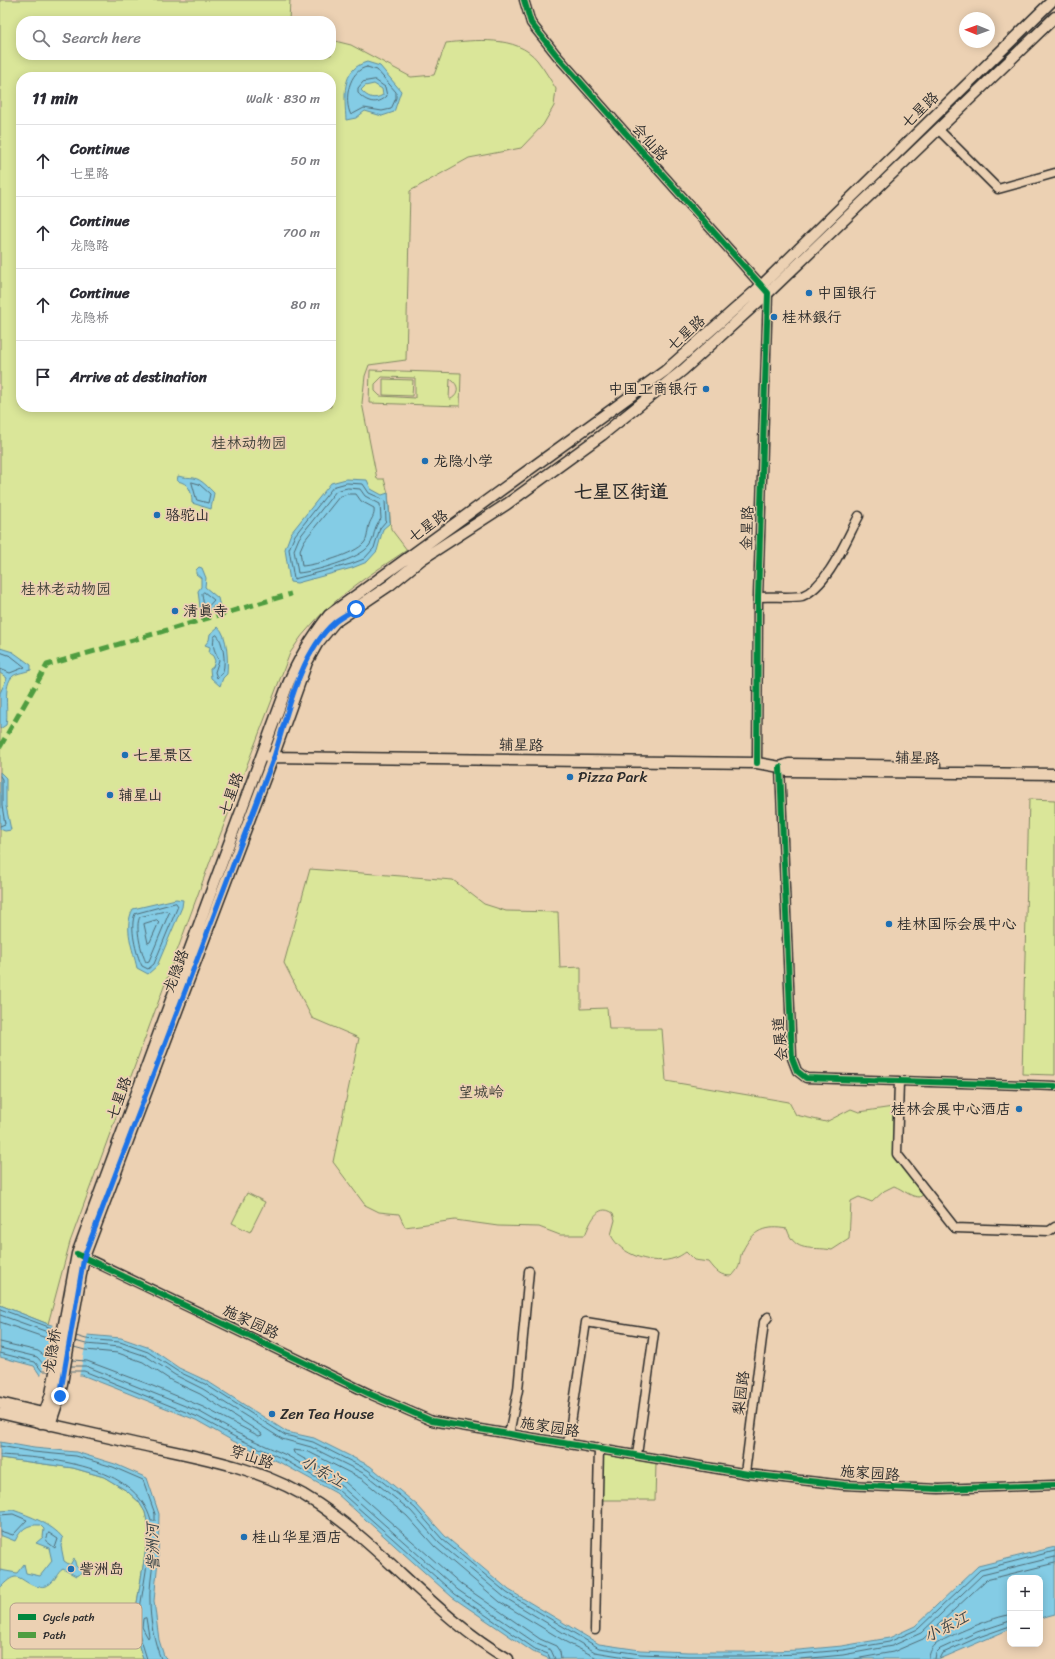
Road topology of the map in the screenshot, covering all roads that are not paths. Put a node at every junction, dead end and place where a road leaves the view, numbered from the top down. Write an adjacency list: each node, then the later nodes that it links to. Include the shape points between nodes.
1 (524, 0): 6 (street, 会仙路, via 531,23 558,57)
2 (1053, 0): 6 (main road, 七星路)
3 (1055, 18): 4 (main road, 七星路)
4 (938, 129): 5 (street, via 998,189); 6 (main road, 七星路)
5 (1055, 173)
6 (765, 290): 8 (street, 金星路); 9 (main road, 七星路, via 683,370 602,435 507,504 422,559 390,585 335,622); 10 (main road, 七星路, via 665,371 329,615 295,665)
7 (859, 516): 8 (street, via 821,583 801,596)
8 (758, 597): 12 (street, 金星路)
9 (317, 644): 11 (main road, 龙隐路, via 298,684)
10 (261, 757): 11 (main road, 辅星路); 19 (main road, 七星路)
11 (274, 757): 12 (main road, 辅星路); 19 (main road, 龙隐路)
12 (757, 763): 13 (main road, 辅星路)
13 (780, 767): 14 (main road, 辅星路, via 788,764); 15 (main road, 辅星路, via 787,771); 16 (street, 会展道, via 792,1058 797,1072 806,1078)
14 (1055, 768)
15 (1055, 774)
16 (899, 1081): 17 (street, 会展道); 18 (street, via 897,1154 955,1228 1049,1231)
17 (1055, 1086)
18 (1055, 1227)
19 (80, 1255): 21 (main road, 龙隐路); 26 (street, 施家园路, via 372,1395 432,1421)
20 (529, 1271): 26 (street, via 518,1390)
21 (69, 1311): 25 (main road, 龙隐桥, via 56,1395)
22 (768, 1317): 30 (street, 梨园路, via 764,1322)
23 (0, 1403): 25 (main road, 穿山路)
24 (0, 1413): 25 (main road, 穿山路)
25 (47, 1419): 33 (main road, 穿山路, via 208,1458 245,1468 281,1482 318,1504 351,1529 470,1633)
26 (509, 1434): 27 (street, 施家园路)
27 (568, 1443): 28 (street, 施家园路); 29 (street, via 586,1322 654,1334)
28 (599, 1448): 29 (street, 施家园路); 32 (street)
29 (637, 1455): 30 (street, 施家园路)
30 (745, 1473): 31 (street, 施家园路, via 844,1485 907,1489)
31 (1055, 1485)
32 (595, 1630)
33 (508, 1659)

